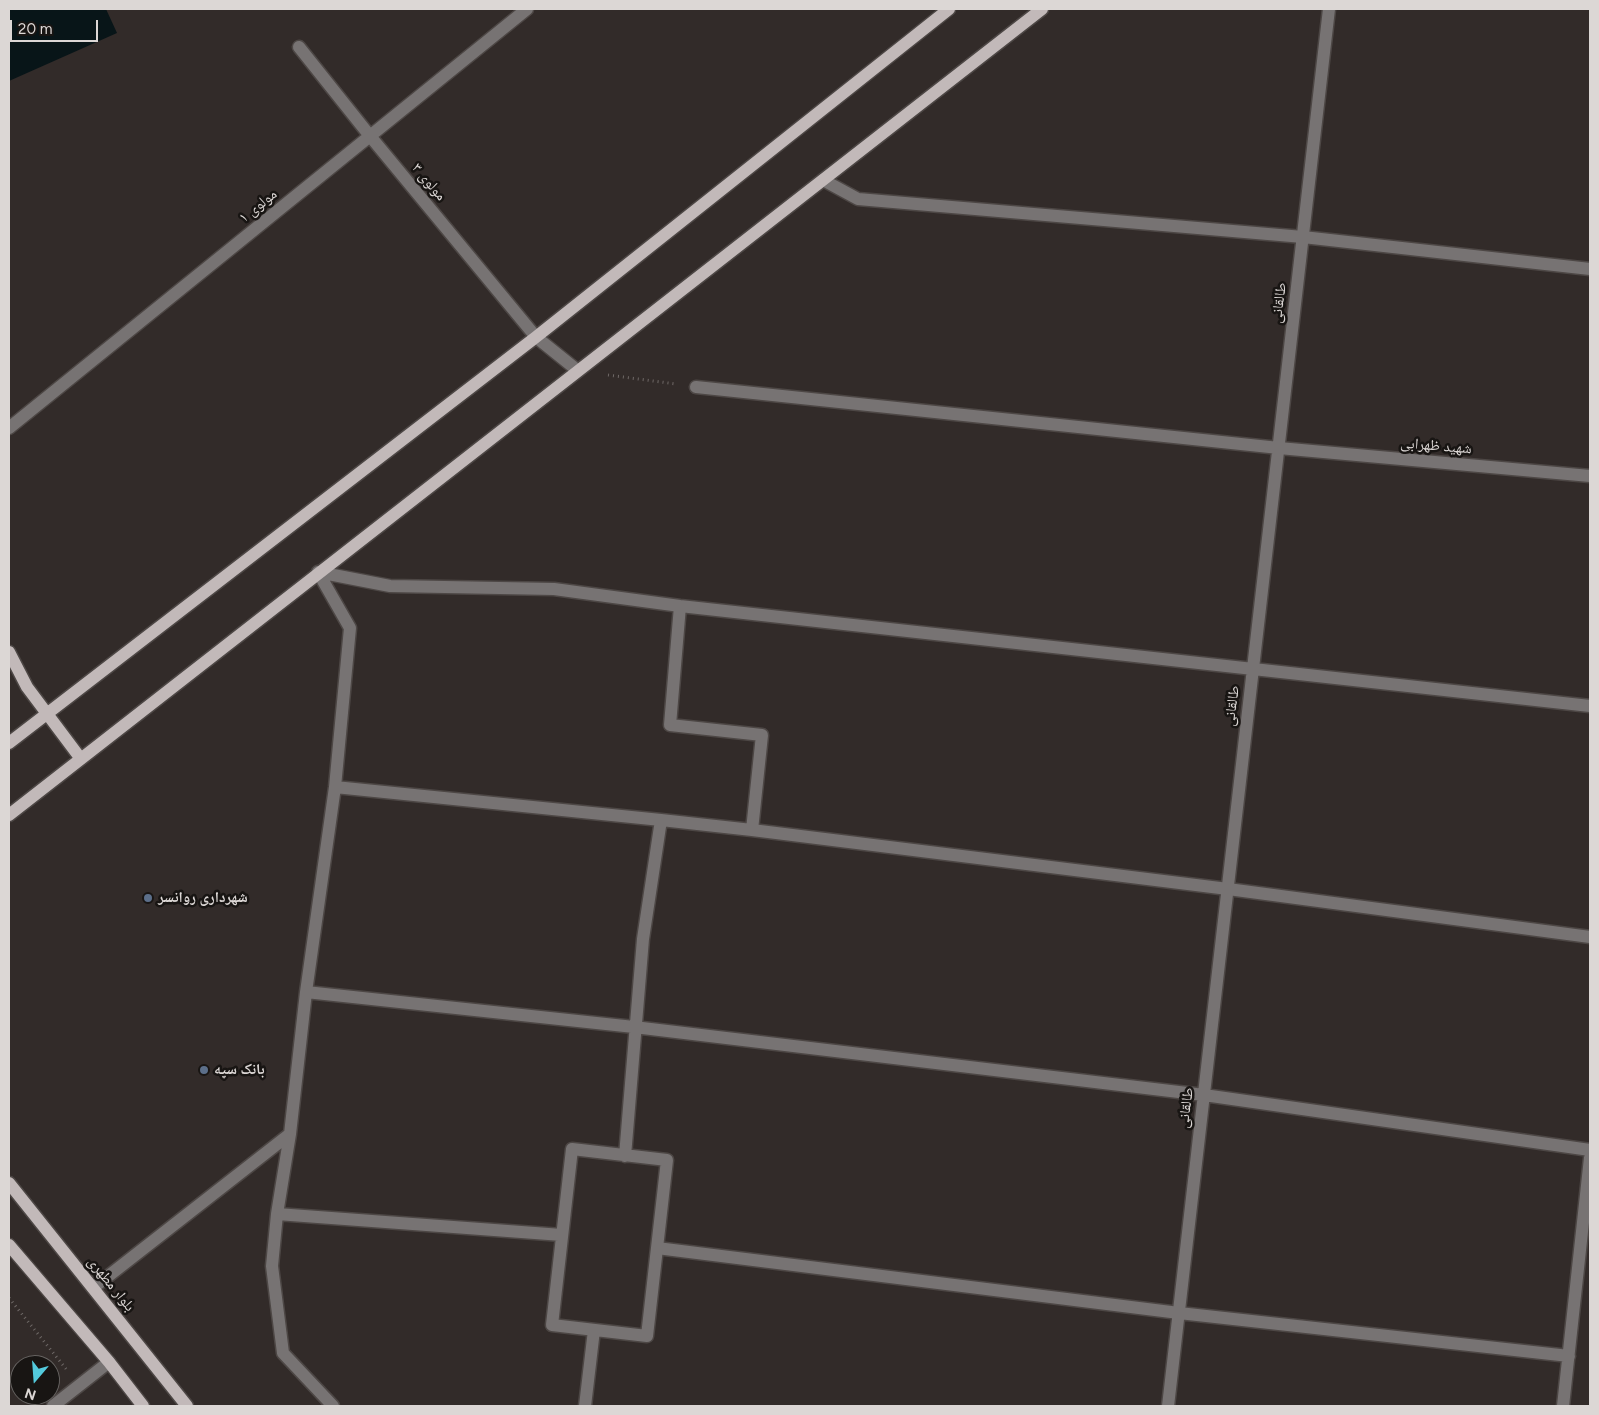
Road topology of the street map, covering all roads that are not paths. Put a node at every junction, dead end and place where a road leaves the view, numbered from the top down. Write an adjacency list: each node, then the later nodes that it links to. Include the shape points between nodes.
1 (527, 9): 6 (street, مولوی ۱)
2 (949, 9): 10 (main road)
3 (1042, 9): 7 (main road)
4 (1329, 9): 8 (street, طالقانی)
5 (299, 47): 6 (street, مولوی ۳)
6 (370, 136): 10 (street, مولوی ۳); 13 (street, مولوی ۱)
7 (823, 180): 8 (street, via 858,199); 11 (main road)
8 (1303, 237): 9 (street); 14 (street, طالقانی)
9 (1590, 268)
10 (536, 336): 11 (street, مولوی ۳); 21 (main road)
11 (577, 370): 16 (main road)
12 (696, 387): 14 (street, شهید ظهرابی)
13 (9, 428)
14 (1279, 448): 15 (street, شهید ظهرابی); 19 (street, طالقانی)
15 (1590, 476)
16 (318, 572): 17 (street, via 390,586 554,589); 23 (main road); 24 (street, via 350,628)
17 (680, 606): 19 (street); 27 (street, via 670,725 762,735)
18 (9, 652): 21 (main road, via 27,687)
19 (1253, 669): 20 (street); 28 (street, طالقانی)
20 (1590, 706)
21 (47, 713): 22 (main road); 23 (main road)
22 (9, 743)
23 (81, 760): 25 (main road)
24 (335, 787): 26 (street); 30 (street)
25 (9, 815)
26 (661, 820): 27 (street); 31 (street)
27 (752, 830): 28 (street)
28 (1228, 888): 29 (street); 32 (street, طالقانی)
29 (1590, 937)
30 (306, 992): 31 (street); 33 (street)
31 (634, 1027): 32 (street); 35 (street)
32 (1204, 1095): 34 (street); 43 (street, طالقانی)
33 (290, 1134): 38 (street); 42 (street)
34 (1590, 1150)
35 (625, 1156): 39 (street, via 572,1149); 41 (street, via 667,1160)
36 (1590, 1158): 45 (street)
37 (9, 1183): 42 (main road, بلوار مطهری)
38 (277, 1214): 39 (street); 50 (street, via 272,1266 283,1353)
39 (562, 1235): 44 (street, via 552,1325)
40 (9, 1246): 46 (main road)
41 (657, 1248): 43 (street); 44 (street, via 647,1336)
42 (93, 1288): 49 (main road, بلوار مطهری)
43 (1179, 1313): 45 (street); 52 (street, طالقانی)
44 (594, 1330): 51 (street)
45 (1569, 1356): 53 (street)
46 (109, 1362): 47 (street); 48 (main road)
47 (53, 1406)
48 (144, 1406)
49 (187, 1406)
50 (333, 1406)
51 (585, 1406)
52 (1168, 1406)
53 (1563, 1406)

